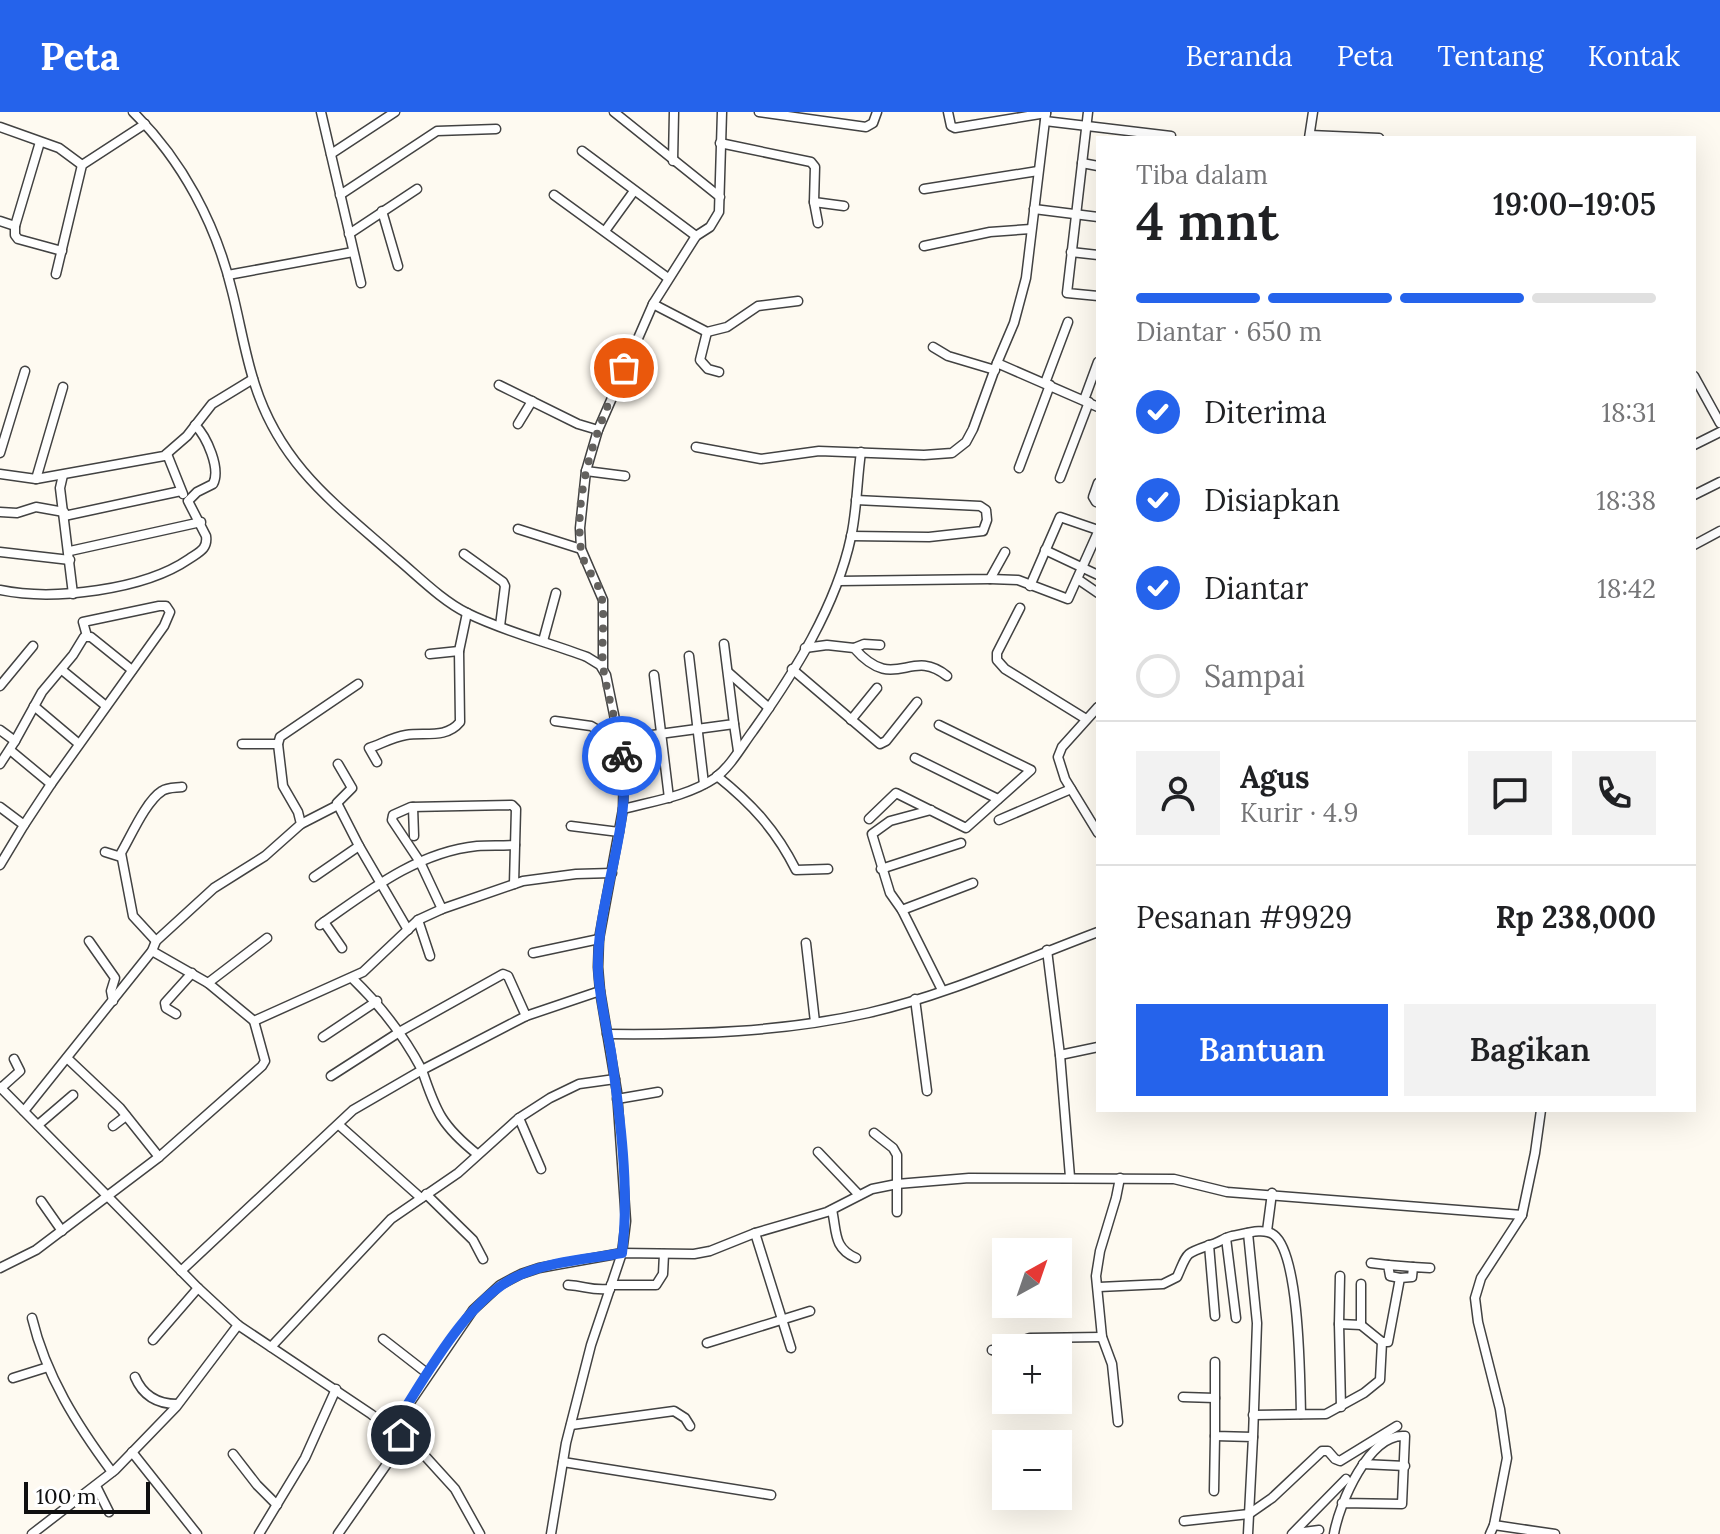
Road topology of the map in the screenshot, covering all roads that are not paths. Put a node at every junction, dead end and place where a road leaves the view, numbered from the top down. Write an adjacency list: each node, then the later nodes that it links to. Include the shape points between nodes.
1 (134, 112): 13 (street)
2 (321, 112): 22 (street)
3 (395, 112): 22 (street)
4 (614, 112): 23 (street)
5 (674, 112): 23 (street)
6 (722, 112): 20 (street)
7 (759, 112): 8 (street, via 866,127)
8 (877, 112)
9 (948, 112): 12 (street, via 955,128)
10 (1088, 112): 14 (street)
11 (1313, 112): 18 (street)
12 (1046, 115): 14 (street); 27 (street)
13 (145, 124): 25 (street); 54 (street, via 192,188)
14 (1086, 126): 17 (street); 24 (street)
15 (496, 129): 31 (street, via 437,131)
16 (1, 130): 19 (street)
17 (1171, 136)
18 (1309, 136)
19 (40, 142): 25 (street, via 63,150); 42 (street)
20 (720, 143): 33 (street); 34 (street, via 812,162)
21 (582, 151): 30 (street)
22 (331, 154): 31 (street)
23 (673, 161): 33 (street)
24 (1082, 163): 26 (street); 38 (street)
25 (82, 165): 48 (street)
26 (1096, 166)
27 (1038, 171): 29 (street); 36 (street)
28 (417, 189): 37 (street)
29 (924, 189)
30 (634, 191): 44 (street); 46 (street)
31 (340, 195): 45 (street)
32 (554, 195): 44 (street)
33 (720, 197): 46 (street, via 717,217)
34 (814, 202): 35 (street); 41 (street)
35 (844, 206)
36 (1034, 209): 38 (street); 43 (street)
37 (382, 211): 45 (street); 52 (street)
38 (1076, 215): 39 (street); 50 (street)
39 (1096, 217)
40 (0, 221): 42 (street)
41 (818, 223)
42 (15, 226): 48 (street, via 18,239)
43 (1031, 229): 47 (street); 63 (street, via 1023,297)
44 (605, 231): 55 (street)
45 (349, 234): 49 (street)
46 (696, 236): 55 (street)
47 (924, 246)
48 (62, 251): 53 (street)
49 (353, 252): 54 (street); 56 (street)
50 (1071, 252): 51 (street); 57 (street, via 1067,293)
51 (1096, 255)
52 (398, 266)
53 (56, 274)
54 (228, 275): 67 (street)
55 (668, 278): 59 (street)
56 (361, 283)
57 (1096, 296)
58 (798, 301): 61 (street, via 758,306 727,327)
59 (653, 304): 61 (street); 78 (street)
60 (1068, 322): 69 (street)
61 (707, 332): 66 (street, via 700,360)
62 (933, 347): 63 (street)
63 (996, 366): 69 (street); 82 (street, via 973,429 957,451)
64 (1096, 368): 73 (street)
65 (25, 371): 83 (street)
66 (719, 372)
67 (253, 379): 77 (street, via 212,404); 125 (street, via 299,468 423,581)
68 (1696, 380): 75 (street)
69 (1047, 384): 73 (street); 85 (street)
70 (499, 385): 72 (street)
71 (63, 387): 91 (street)
72 (532, 401): 76 (street); 78 (street)
73 (1086, 401): 74 (street); 90 (street)
74 (1096, 406)
75 (1720, 423)
76 (518, 424)
77 (195, 425): 84 (street); 97 (street, via 206,439 217,477)
78 (598, 430): 86 (street)
79 (1720, 432): 80 (street)
80 (1696, 444)
81 (696, 447): 82 (street, via 761,459)
82 (861, 452): 96 (street)
83 (0, 453)
84 (167, 454): 88 (street); 94 (street)
85 (1019, 468)
86 (586, 471): 89 (street); 108 (street)
87 (0, 474): 91 (street)
88 (63, 475): 91 (street); 100 (street)
89 (625, 476)
90 (1060, 478)
91 (36, 479)
92 (1720, 482): 95 (street)
93 (1096, 489): 98 (street)
94 (181, 491): 97 (street); 100 (street)
95 (1696, 494)
96 (856, 500): 105 (street); 105 (street, via 980,506 987,520 983,531 963,534)
97 (188, 501): 101 (street)
98 (1096, 502)
99 (0, 512): 100 (street, via 36,507)
100 (64, 514): 113 (street)
101 (201, 522): 113 (street); 123 (street, via 206,545 171,571)
102 (518, 529): 108 (street)
103 (1096, 530): 109 (street, via 1061,516)
104 (1720, 531): 107 (street)
105 (851, 536): 118 (street)
106 (1096, 536): 114 (street)
107 (1696, 544)
108 (581, 549): 137 (street, via 603,600)
109 (1045, 550): 114 (street); 119 (street)
110 (0, 552): 113 (street)
111 (1005, 552): 116 (street)
112 (464, 554): 126 (street, via 503,582)
113 (70, 556): 123 (street)
114 (1083, 569): 115 (street); 117 (street)
115 (1096, 574)
116 (990, 579): 118 (street); 119 (street)
117 (1079, 580): 119 (street, via 1067,599); 121 (street)
118 (839, 581): 132 (street)
119 (1030, 586)
120 (0, 590): 123 (street)
121 (1096, 592)
122 (556, 593): 128 (street)
123 (73, 594)
124 (1020, 608): 152 (street, via 997,660)
125 (467, 613): 126 (street); 134 (street)
126 (500, 626): 128 (street)
127 (87, 636): 139 (street); 140 (street); 140 (street, via 83,622 166,606 170,612 164,626)
128 (543, 641): 137 (street, via 587,657)
129 (724, 644): 141 (street)
130 (880, 645): 133 (street)
131 (33, 646): 145 (street)
132 (805, 648): 133 (street); 138 (street)
133 (854, 648): 143 (street, via 887,671 920,665)
134 (459, 651): 135 (street); 167 (street, via 458,725 444,733 402,735 369,748)
135 (430, 654)
136 (689, 656): 157 (street)
137 (603, 669): 160 (street)
138 (792, 669): 150 (street); 153 (street)
139 (62, 670): 148 (street); 149 (street)
140 (132, 670): 149 (street)
141 (728, 672): 150 (street); 155 (street)
142 (654, 675): 159 (street)
143 (947, 676)
144 (358, 684): 163 (street, via 280,737)
145 (0, 686)
146 (877, 688): 153 (street)
147 (917, 702): 153 (street, via 883,744)
148 (34, 706): 161 (street); 164 (street)
149 (106, 706): 161 (street)
150 (769, 708): 165 (street)
151 (1096, 709): 152 (street)
152 (1086, 719): 174 (street, via 1058,754)
153 (851, 720)
154 (555, 721): 160 (street, via 589,725)
155 (734, 724): 157 (street); 165 (street)
156 (939, 725): 176 (street, via 1031,770)
157 (698, 728): 159 (street); 172 (street)
158 (0, 730): 164 (street)
159 (661, 732): 160 (street); 175 (street)
160 (620, 740): 179 (street)
161 (79, 744): 171 (street)
162 (242, 744): 163 (street)
163 (278, 744): 184 (street, via 283,786)
164 (13, 745): 168 (street); 171 (street)
165 (738, 752): 170 (street)
166 (915, 758): 176 (street)
167 (377, 762)
168 (0, 764)
169 (338, 764): 177 (street, via 352,788)
170 (717, 776): 172 (street); 197 (street, via 761,815 796,870)
171 (51, 784): 185 (street)
172 (704, 784): 175 (street)
173 (182, 787): 194 (street, via 158,794)
174 (1071, 789): 183 (street); 187 (street)
175 (669, 798): 179 (street)
176 (998, 799): 180 (street, via 966,828)
177 (338, 805): 184 (street); 192 (street)
178 (413, 807): 189 (street); 191 (street, via 512,805); 195 (street, via 391,817)
179 (623, 809): 188 (street)
180 (931, 810): 182 (street, via 896,793); 198 (street, via 890,821 872,834)
181 (2, 812): 185 (street)
182 (869, 819)
183 (999, 820)
184 (301, 824): 212 (street, via 265,856 214,888)
185 (24, 825): 196 (street)
186 (571, 826): 188 (street)
187 (1096, 830)
188 (619, 832): 199 (street)
189 (414, 836)
190 (961, 843): 198 (street)
191 (515, 845): 195 (street, via 474,846); 203 (street)
192 (359, 846): 200 (street); 202 (street)
193 (105, 852): 194 (street)
194 (121, 857): 212 (street, via 133,916)
195 (420, 862): 202 (street); 204 (street)
196 (0, 865)
197 (828, 869)
198 (881, 869): 205 (street)
199 (612, 873): 203 (street); 210 (street)
200 (314, 877)
201 (973, 883): 205 (street)
202 (380, 884): 207 (street); 214 (street, via 322,923)
203 (514, 884): 204 (street)
204 (442, 909): 206 (street)
205 (902, 910): 222 (street)
206 (418, 920): 207 (street); 218 (street)
207 (408, 930): 220 (street)
208 (1096, 933): 215 (street)
209 (267, 938): 221 (street)
210 (599, 939): 217 (street); 223 (street)
211 (89, 941): 225 (street, via 115,978)
212 (156, 941): 216 (street)
213 (806, 943): 230 (street)
214 (342, 948)
215 (1047, 950): 222 (street); 235 (street)
216 (152, 951): 219 (street); 225 (street)
217 (533, 953)
218 (430, 956)
219 (192, 973): 221 (street); 227 (street, via 165,1003)
220 (352, 978): 226 (street); 229 (street)
221 (208, 983): 229 (street)
222 (942, 990): 224 (street)
223 (600, 991): 228 (street); 232 (street)
224 (915, 999): 230 (street); 242 (street)
225 (113, 1001): 236 (street)
226 (377, 1001): 231 (street); 233 (street)
227 (176, 1014)
228 (526, 1016): 231 (street, via 503,974); 238 (street)
229 (254, 1021): 256 (street, via 264,1064)
230 (815, 1022): 232 (street, via 694,1035)
231 (401, 1031): 238 (street); 239 (street)
232 (607, 1034): 240 (street)
233 (323, 1037)
234 (1096, 1047): 235 (street)
235 (1060, 1055): 258 (street)
236 (67, 1058): 246 (street); 248 (street)
237 (14, 1059): 241 (street, via 20,1071)
238 (422, 1070): 251 (street, via 353,1110); 255 (street, via 435,1109 452,1134)
239 (331, 1076)
240 (615, 1079): 245 (street); 249 (street, via 579,1084)
241 (1, 1087): 246 (street)
242 (927, 1091)
243 (658, 1092): 245 (street)
244 (73, 1095): 250 (street)
245 (617, 1099): 275 (street, via 626,1221)
246 (24, 1111): 250 (street)
247 (1541, 1112): 268 (street)
248 (126, 1116): 252 (street); 256 (street)
249 (519, 1118): 255 (street); 257 (street)
250 (38, 1125): 262 (street)
251 (339, 1125): 264 (street); 284 (street)
252 (113, 1126)
253 (874, 1133): 260 (street, via 897,1155)
254 (818, 1152): 263 (street)
255 (477, 1154): 264 (street)
256 (159, 1157): 262 (street)
257 (541, 1169)
258 (1070, 1177): 259 (street); 260 (street)
259 (1120, 1178): 261 (street, via 1174,1179 1227,1192); 290 (street, via 1097,1261)
260 (897, 1184): 263 (street); 267 (street)
261 (1272, 1193): 268 (street); 270 (street)
262 (108, 1195): 269 (street); 284 (street)
263 (859, 1195): 266 (street)
264 (424, 1196): 278 (street, via 473,1240); 306 (street, via 391,1219)
265 (41, 1201): 269 (street)
266 (832, 1210): 271 (street); 277 (street, via 839,1247)
267 (897, 1212)
268 (1522, 1215): 344 (street, via 1481,1278 1475,1298 1507,1458)
269 (62, 1231): 282 (street)
270 (1267, 1231): 272 (street); 318 (street, via 1282,1244 1288,1261 1298,1322)
271 (755, 1233): 276 (street, via 710,1251); 296 (street)
272 (1248, 1233): 273 (street); 319 (street, via 1257,1323)
273 (1226, 1238): 274 (street); 295 (street)
274 (1209, 1245): 290 (street, via 1193,1249 1177,1277 1163,1284); 293 (street)
275 (622, 1253): 276 (street); 289 (street); 310 (street, via 539,1268 500,1285 473,1310)
276 (664, 1254): 289 (street, via 663,1274 656,1285)
277 (856, 1258)
278 (483, 1259)
279 (1371, 1263): 280 (street)
280 (1388, 1265): 281 (street); 286 (street, via 1390,1276)
281 (1413, 1267): 283 (street); 286 (street, via 1412,1277)
282 (0, 1268)
283 (1430, 1268)
284 (181, 1271): 291 (street)
285 (1340, 1276): 297 (street)
286 (1400, 1278): 304 (street, via 1388,1342)
287 (1361, 1284): 299 (street)
288 (568, 1285): 289 (street, via 591,1291)
289 (611, 1287): 321 (street)
290 (1099, 1287): 301 (street)
291 (198, 1288): 298 (street); 303 (street)
292 (810, 1311): 296 (street)
293 (1215, 1316)
294 (32, 1318): 309 (street)
295 (1236, 1318)
296 (782, 1320): 305 (street); 307 (street)
297 (1339, 1324): 299 (street); 317 (street)
298 (238, 1325): 306 (street); 316 (street)
299 (1361, 1325): 304 (street)
300 (1072, 1337): 301 (street)
301 (1102, 1337): 320 (street, via 1112,1364)
302 (383, 1339): 310 (street)
303 (153, 1340)
304 (1382, 1342): 317 (street, via 1380,1380)
305 (707, 1343)
306 (271, 1347): 313 (street)
307 (791, 1348)
308 (1215, 1362): 315 (street)
309 (48, 1367): 312 (street); 333 (street, via 59,1393)
310 (428, 1374): 324 (street)
311 (135, 1377): 316 (street, via 157,1402)
312 (13, 1378)
313 (336, 1389): 324 (street); 339 (street)
314 (1183, 1397): 315 (street)
315 (1215, 1398): 325 (street)
316 (177, 1404): 328 (street)
317 (1341, 1407): 318 (street, via 1326,1414)
318 (1301, 1414): 319 (street)
319 (1253, 1415): 326 (street)
320 (1118, 1422)
321 (571, 1425): 322 (street, via 674,1411); 330 (street)
322 (690, 1426)
323 (1397, 1426): 341 (street, via 1340,1461 1322,1451)
324 (392, 1429): 327 (street)
325 (1215, 1436): 326 (street); 336 (street)
326 (1253, 1437): 341 (street)
327 (405, 1438): 345 (street, via 455,1489); 351 (street)
328 (132, 1452): 333 (street); 349 (street)
329 (233, 1454): 339 (street)
330 (563, 1462): 337 (street); 352 (street)
331 (1363, 1464): 332 (street); 332 (street, via 1369,1454 1402,1435 1407,1439); 338 (street)
332 (1405, 1466): 338 (street, via 1402,1504)
333 (112, 1472): 335 (street)
334 (1346, 1479): 342 (street)
335 (96, 1486): 340 (street); 348 (street)
336 (1214, 1491)
337 (771, 1495)
338 (1342, 1503): 354 (street)
339 (277, 1505): 350 (street)
340 (109, 1512)
341 (1249, 1514): 343 (street); 353 (street)
342 (1309, 1518): 346 (street); 347 (street)
343 (1184, 1521)
344 (1492, 1530): 355 (street)
345 (476, 1532)
346 (1320, 1532): 347 (street)
347 (1293, 1533)
348 (32, 1534)
349 (197, 1534)
350 (259, 1534)
351 (338, 1534)
352 (551, 1534)
353 (1248, 1534)
354 (1334, 1534)
355 (1555, 1534)

